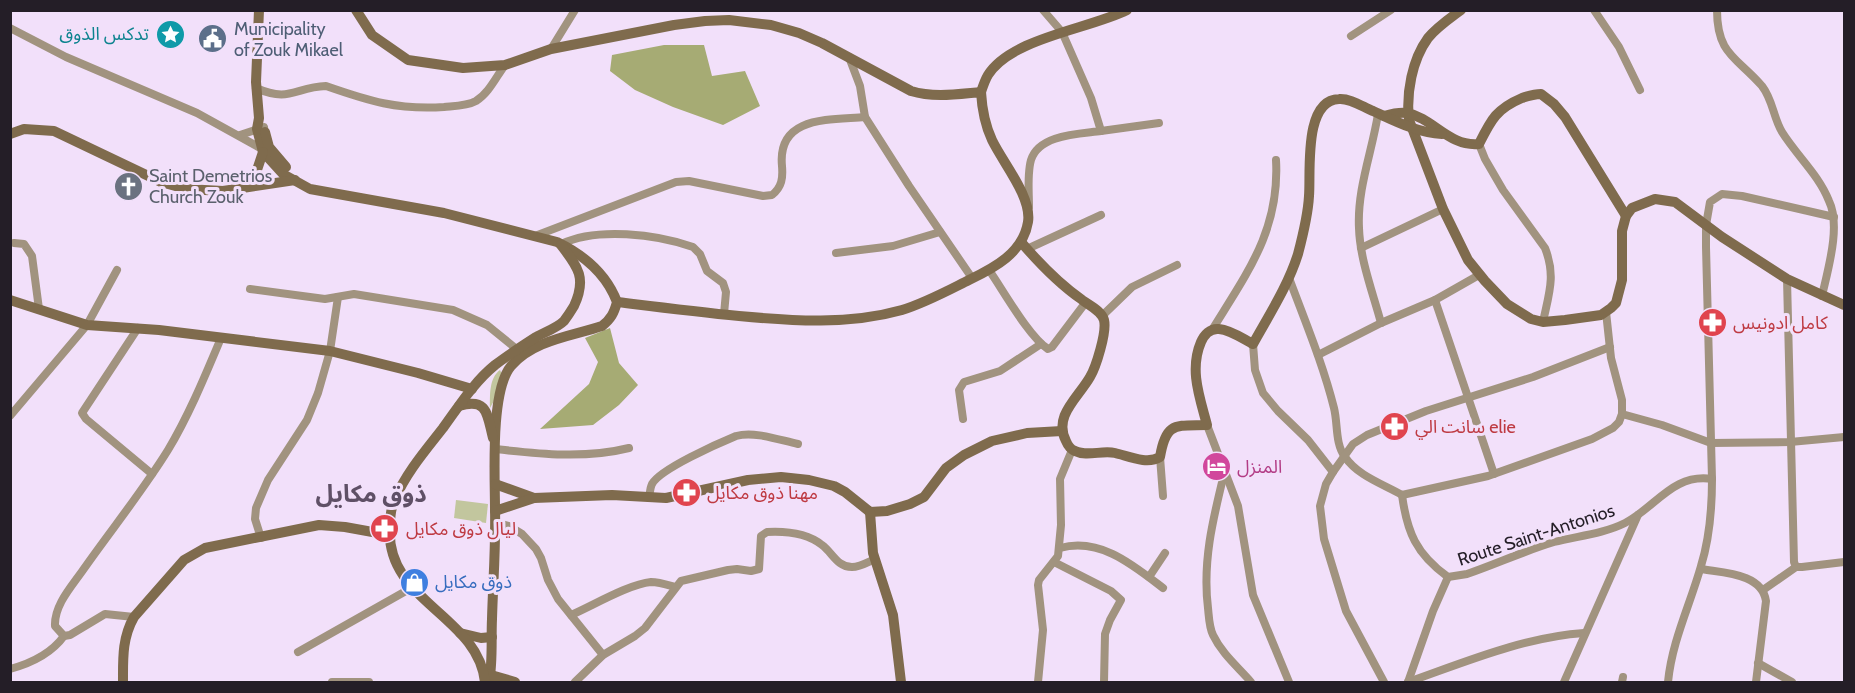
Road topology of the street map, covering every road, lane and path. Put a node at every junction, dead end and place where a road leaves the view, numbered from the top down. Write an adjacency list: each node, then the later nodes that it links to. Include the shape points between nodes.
1 (259, 10): 16 (street)
2 (356, 10): 15 (street, via 372,35 408,60 463,68)
3 (575, 10): 13 (street)
4 (1043, 10): 11 (street)
5 (1127, 10): 11 (street)
6 (1391, 10): 12 (street)
7 (1461, 10): 17 (street, via 1426,42)
8 (1594, 10): 18 (street, via 1619,47)
9 (1717, 10): 42 (street, via 1724,48 1768,94 1780,129 1828,198)
10 (10, 28): 31 (street)
11 (1062, 32): 19 (street, via 1009,54 988,74); 27 (street)
12 (1351, 36)
13 (551, 49): 14 (street, via 674,25 729,20 799,33); 15 (street)
14 (849, 57): 19 (street, via 922,95); 22 (street, via 860,86)
15 (505, 64): 16 (street, via 484,94 459,106 392,106 326,86 291,95)
16 (256, 88): 25 (street)
17 (1410, 89): 20 (street); 23 (street)
18 (1640, 90)
19 (981, 92): 39 (street, via 985,124)
20 (1408, 113): 21 (street); 23 (street); 26 (street)
21 (1381, 115): 26 (street); 49 (street, via 1362,188 1358,227); 56 (street, via 1342,99 1331,100 1321,112 1310,142 1305,224)
22 (865, 117): 44 (street); 45 (street, via 810,122 792,133 783,147 781,185 772,195 676,182)
23 (1421, 118): 28 (street); 30 (street)
24 (1159, 123): 27 (street)
25 (260, 125): 31 (street); 33 (street); 36 (street, via 269,147)
26 (1411, 127): 28 (street); 34 (street)
27 (1101, 131): 39 (street, via 1052,140 1035,152 1030,168)
28 (1423, 131): 30 (street); 34 (street)
29 (10, 134): 37 (street, via 24,129 54,131 174,186 204,190)
30 (1442, 134): 32 (street)
31 (240, 135): 33 (street)
32 (1479, 144): 41 (street, via 1501,109 1541,94 1565,117); 73 (street, via 1496,180 1549,258 1551,274)
33 (263, 150): 36 (street, via 283,174); 37 (street, via 260,164)
34 (1421, 151): 38 (street)
35 (1276, 160): 77 (street, via 1272,212 1260,249)
36 (300, 180): 37 (street, via 285,189); 45 (street, via 310,189 444,213)
37 (243, 188)
38 (1443, 209): 49 (street); 54 (street, via 1462,251)
39 (1029, 212): 48 (street)
40 (1101, 215): 48 (street)
41 (1626, 216): 43 (street, via 1643,202 1668,200 1685,207); 69 (street, via 1620,288 1616,303)
42 (1834, 217): 43 (street, via 1722,194 1710,202); 61 (street)
43 (1706, 225): 57 (street); 96 (street)
44 (940, 232): 50 (street, via 893,246); 55 (street)
45 (532, 237): 47 (street)
46 (14, 243): 68 (street, via 24,244 32,256)
47 (561, 244): 58 (street, via 576,264); 59 (street, via 585,258); 70 (street, via 606,234 632,235 693,248 707,271 723,283)
48 (1024, 246): 53 (street); 66 (street)
49 (1361, 248): 74 (street)
50 (836, 253)
51 (1177, 265): 71 (street, via 1132,287)
52 (117, 270): 75 (street)
53 (989, 270): 55 (street); 80 (street)
54 (1479, 275): 64 (street); 73 (street, via 1520,314)
55 (972, 278): 70 (street, via 927,301 873,317 796,320)
56 (1289, 278): 81 (street); 85 (street)
57 (1787, 279): 61 (street); 95 (street)
58 (581, 280): 59 (street, via 592,275); 72 (street, via 573,308)
59 (606, 280): 65 (street)
60 (250, 289): 62 (street, via 325,299)
61 (1822, 296): 67 (street)
62 (338, 297): 83 (street); 84 (street, via 354,294 453,310 487,325)
63 (10, 300): 68 (street)
64 (1435, 300): 74 (street); 87 (street)
65 (617, 302): 70 (street); 78 (street, via 614,313 602,326)
66 (1086, 303): 71 (street); 80 (street, via 1052,347)
67 (1845, 305)
68 (39, 309): 75 (street)
69 (1606, 312): 73 (street); 82 (street)
70 (724, 314)
71 (1102, 316): 93 (street, via 1104,333 1094,370 1064,415)
72 (561, 322): 78 (street); 84 (street)
73 (1543, 322)
74 (1381, 323): 85 (street)
75 (87, 325): 76 (street); 90 (street)
76 (138, 328): 79 (street); 105 (street, via 82,413)
77 (1212, 330): 81 (street, via 1228,331); 92 (street, via 1203,338 1196,363 1197,386)
78 (567, 336): 84 (street)
79 (221, 338): 83 (street); 105 (street, via 181,426)
80 (1041, 344): 91 (street, via 1000,371 960,385)
81 (1253, 344): 104 (street, via 1263,393)
82 (1610, 347): 87 (street); 89 (street)
83 (330, 351): 86 (street); 117 (street, via 307,420 268,480 256,508)
84 (520, 352): 86 (street, via 481,378); 98 (street, via 504,380)
85 (1318, 355): 102 (street)
86 (472, 389): 88 (street)
87 (1468, 398): 102 (street, via 1367,435 1353,444); 106 (street)
88 (459, 405): 98 (street, via 479,404 487,411); 116 (street, via 404,479 393,502)
89 (1622, 414): 96 (street); 106 (street, via 1619,423 1606,433)
90 (10, 416)
91 (963, 420)
92 (1208, 425): 101 (street, via 1173,428 1166,434); 103 (street)
93 (1062, 431): 100 (street); 113 (street, via 992,441 946,468 919,500 899,508)
94 (1845, 436): 95 (street)
95 (1790, 442): 96 (street); 123 (street)
96 (1711, 443): 107 (street)
97 (798, 444): 112 (street, via 762,436 730,439 657,478)
98 (495, 448): 99 (street, via 584,455); 108 (street)
99 (629, 448)
100 (1072, 450): 101 (street, via 1154,460); 118 (street, via 1060,479)
101 (1160, 457): 109 (street)
102 (1345, 458): 104 (street); 110 (street, via 1372,480)
103 (1225, 470): 150 (street, via 1209,547 1206,581 1210,625 1220,648); 151 (street, via 1238,506 1253,595)
104 (1333, 472): 152 (street, via 1320,507 1324,539 1346,611)
105 (152, 474): 135 (street, via 66,595 54,618 55,626)
106 (1494, 474): 110 (street)
107 (1712, 479): 114 (street, Route Saint-Antonios, via 1684,480); 124 (street, via 1711,526)
108 (495, 484): 111 (street); 115 (street)
109 (1163, 495)
110 (1402, 495): 126 (street, Route Saint-Antonios, via 1407,526 1415,544)
111 (534, 498): 112 (street); 115 (street)
112 (649, 498): 113 (street, via 673,497 768,477 797,478 834,486)
113 (870, 512): 120 (street)
114 (1638, 514): 126 (street, Route Saint-Antonios, via 1613,528); 134 (street)
115 (495, 516): 131 (street, via 536,549 553,590); 136 (street)
116 (389, 535): 117 (street, via 319,525); 127 (street, via 400,573)
117 (261, 538): 132 (street, via 217,544 194,553)
118 (1060, 548): 121 (street); 125 (street, via 1082,544 1106,550)
119 (1165, 553): 125 (street)
120 (875, 560): 128 (street, via 851,567 837,562 814,540 791,533 767,532 761,536 760,566 756,571 728,570 685,579); 147 (street, via 893,615)
121 (1054, 562): 148 (street, via 1038,585 1043,630); 149 (street, via 1121,600 1105,633)
122 (1845, 562): 123 (street)
123 (1796, 567): 130 (street)
124 (1701, 569): 130 (street, via 1750,580); 155 (street, via 1676,642)
125 (1149, 577): 129 (street)
126 (1448, 577): 153 (street)
127 (413, 587): 133 (street); 137 (street)
128 (675, 587): 131 (street, via 646,584); 138 (street, via 639,633)
129 (1163, 588)
130 (1763, 590): 139 (street, via 1766,601)
131 (571, 615): 138 (street)
132 (134, 617): 135 (street, via 105,614); 142 (street, via 124,644)
133 (460, 633): 136 (street); 141 (street, via 478,657)
134 (1584, 633): 153 (street, via 1529,642); 154 (street)
135 (64, 636): 140 (street, via 43,657)
136 (492, 637): 141 (street)
137 (298, 652)
138 (603, 655): 146 (street)
139 (1758, 663): 156 (street); 157 (street)
140 (10, 669)
141 (487, 678): 145 (street)
142 (123, 682)
143 (332, 682): 144 (street)
144 (369, 682)
145 (515, 682)
146 (576, 682)
147 (901, 682)
148 (1038, 682)
149 (1104, 682)
150 (1251, 682)
151 (1289, 682)
152 (1384, 682)
153 (1408, 682)
154 (1564, 682)
155 (1668, 682)
156 (1756, 682)
157 (1792, 682)

